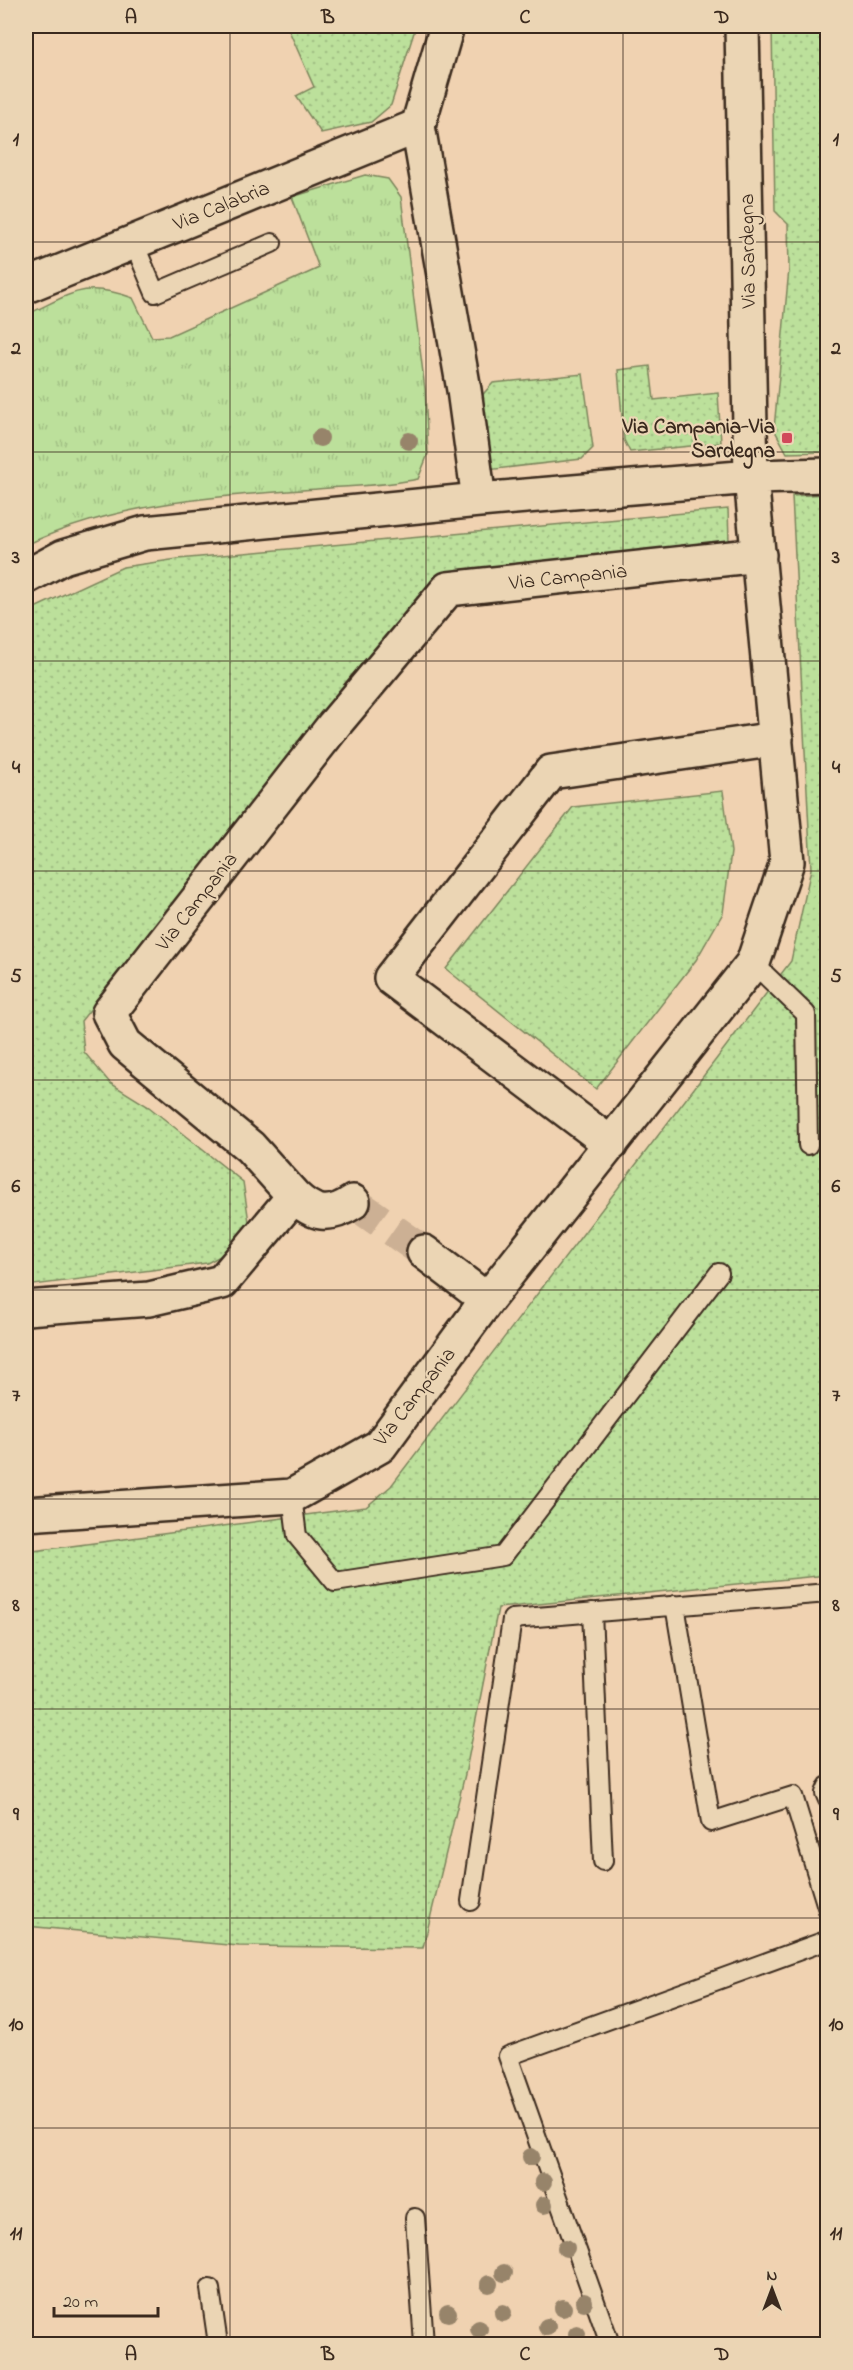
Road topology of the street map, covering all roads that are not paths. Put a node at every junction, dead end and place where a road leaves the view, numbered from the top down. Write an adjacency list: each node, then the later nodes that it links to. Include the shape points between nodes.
1 (447, 26): 3 (street)
2 (742, 26): 8 (street, Via Sardegna)
3 (418, 126): 4 (street, Via Calabria); 9 (street)
4 (133, 240): 5 (lane, via 155,293); 6 (street, Via Calabria)
5 (272, 243)
6 (26, 286)
7 (828, 475): 8 (street)
8 (751, 477): 9 (street); 10 (street, Via Campania)
9 (479, 500): 11 (street, via 146,533 63,557)
10 (759, 555): 12 (street, Via Campania); 16 (street, Via Campania, via 447,589 334,725 109,1013 126,1044 250,1147)
11 (26, 577)
12 (776, 739): 13 (street, Via Campania, via 787,862); 14 (street, via 551,772 391,978)
13 (753, 963): 14 (street, Via Campania); 15 (lane, via 806,1014)
14 (611, 1144): 20 (street, Via Campania)
15 (808, 1145)
16 (294, 1196): 17 (street, via 309,1210 337,1212); 21 (street, via 222,1282 149,1299)
17 (353, 1202)
18 (424, 1252): 20 (street)
19 (719, 1273): 22 (lane, via 503,1556 334,1582 297,1536)
20 (487, 1300): 22 (street, Via Campania, via 380,1446)
21 (26, 1308)
22 (292, 1496): 23 (street, Via Campania)
23 (26, 1514)
24 (828, 1593): 25 (lane)
25 (675, 1605): 26 (lane); 31 (lane, via 711,1822 793,1796)
26 (592, 1612): 29 (lane); 30 (lane, via 512,1619)
27 (828, 1786): 28 (lane)
28 (828, 1800)
29 (603, 1861)
30 (471, 1901)
31 (828, 1910)
32 (828, 1940): 37 (lane, via 508,2056)
33 (415, 2218): 36 (lane)
34 (210, 2289): 35 (lane)
35 (218, 2344)
36 (424, 2344)
37 (610, 2344)

